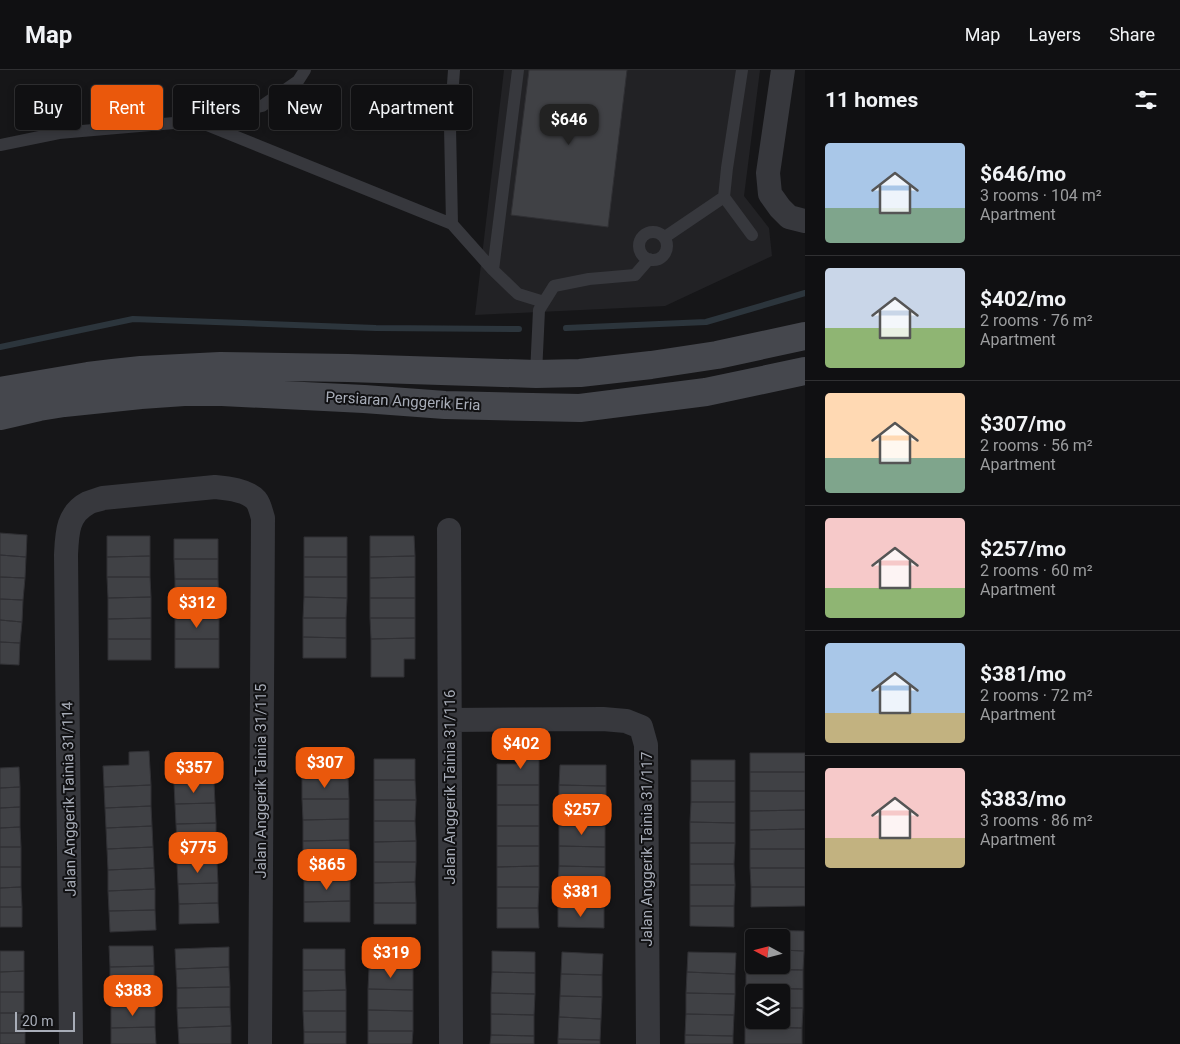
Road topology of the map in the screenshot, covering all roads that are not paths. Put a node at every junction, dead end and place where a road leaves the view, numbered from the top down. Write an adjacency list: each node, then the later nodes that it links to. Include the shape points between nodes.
1 (305, 70): 6 (lane, via 298,81)
2 (454, 70): 12 (lane, via 450,127)
3 (518, 70): 16 (lane)
4 (742, 70): 10 (lane)
5 (783, 70): 11 (street, via 768,173 770,194 789,217)
6 (259, 107)
7 (173, 123): 9 (lane, via 59,133)
8 (219, 130): 12 (lane)
9 (0, 145)
10 (724, 197): 13 (lane); 14 (lane)
11 (805, 221)
12 (452, 224): 16 (lane)
13 (752, 235)
14 (665, 237): 15 (lane, via 668,246 665,254 658,259); 15 (lane, via 658,232 644,235 639,249)
15 (649, 259): 17 (lane, via 635,275 554,286)
16 (493, 270): 17 (lane, via 518,294)
17 (544, 302): 20 (lane, via 540,310)
18 (805, 336): 20 (main road, Persiaran Anggerik Eria, via 651,365)
19 (805, 370): 22 (main road, Persiaran Anggerik Eria, via 706,392 580,408 184,392 64,403)
20 (536, 374): 21 (main road, Persiaran Anggerik Eria, via 220,366 113,373)
21 (0, 392)
22 (0, 416)
23 (263, 518): 26 (street, Jalan Anggerik Tainia 31/114, via 255,498 238,490 215,487 103,498 76,512 70,523 66,555); 27 (street, Jalan Anggerik Tainia 31/115)
24 (449, 530): 25 (street, Jalan Anggerik Tainia 31/116)
25 (450, 720): 28 (street, Jalan Anggerik Tainia 31/116); 29 (street, Jalan Anggerik Tainia 31/117, via 604,719 626,721 641,727 646,745)
26 (71, 1044)
27 (260, 1044)
28 (452, 1044)
29 (648, 1044)

